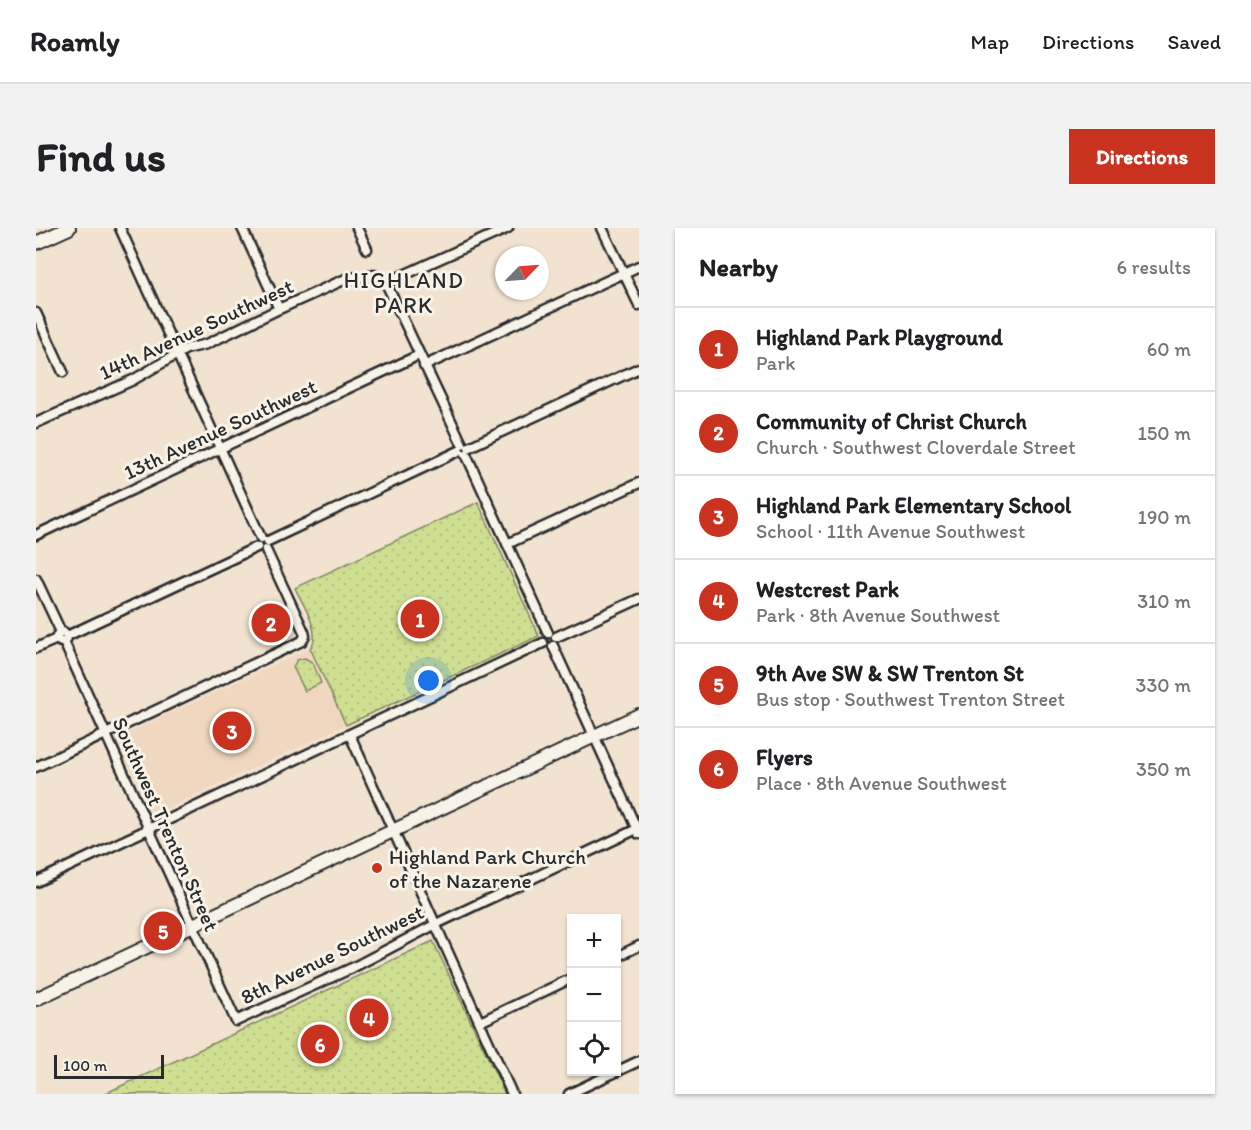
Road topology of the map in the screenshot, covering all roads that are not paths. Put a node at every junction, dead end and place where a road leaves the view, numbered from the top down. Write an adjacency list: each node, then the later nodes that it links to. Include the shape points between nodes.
1 (69, 228): 7 (street)
2 (120, 228): 15 (street)
3 (242, 228): 13 (street)
4 (357, 228): 8 (street)
5 (508, 228): 11 (street)
6 (602, 228): 10 (street)
7 (36, 243)
8 (367, 249)
9 (639, 266): 10 (street)
10 (623, 273): 12 (street); 17 (street)
11 (386, 283): 13 (street, 14th Avenue Southwest, via 374,275 348,278); 16 (street)
12 (639, 305)
13 (279, 309): 15 (street, 14th Avenue Southwest)
14 (36, 313): 19 (street)
15 (177, 354): 20 (street, 14th Avenue Southwest, via 133,380); 21 (street)
16 (419, 355): 17 (street); 21 (street, 13th Avenue Southwest)
17 (424, 366): 22 (street)
18 (639, 368): 22 (street)
19 (63, 372)
20 (36, 423)
21 (220, 448): 24 (street, 13th Avenue Southwest); 25 (street)
22 (464, 449): 25 (street); 26 (street)
23 (639, 483): 26 (street)
24 (36, 535)
25 (263, 544): 30 (street); 35 (street, via 304,632 303,639)
26 (507, 544): 29 (street)
27 (36, 579): 30 (street, Southwest Trenton Street)
28 (639, 599): 31 (street)
29 (548, 633): 31 (street, via 553,634); 32 (street)
30 (62, 637): 33 (street); 35 (street, Southwest Trenton Street)
31 (555, 642): 32 (street, via 548,647); 37 (street)
32 (543, 643): 36 (street)
33 (36, 648)
34 (639, 715): 37 (street)
35 (105, 734): 38 (street); 39 (street, Southwest Trenton Street)
36 (350, 735): 39 (street); 40 (street)
37 (594, 736): 40 (street); 41 (street)
38 (36, 767)
39 (149, 829): 42 (street); 44 (street, Southwest Trenton Street)
40 (393, 831): 43 (street); 44 (street)
41 (638, 831): 43 (street, 8th Avenue Southwest)
42 (36, 882)
43 (435, 924): 49 (street, 8th Avenue Southwest, via 352,968); 50 (street)
44 (192, 926): 48 (street); 49 (street, Southwest Trenton Street)
45 (639, 946): 46 (street)
46 (621, 955)
47 (567, 980): 50 (street)
48 (36, 999)
49 (236, 1021)
50 (480, 1022): 52 (street)
51 (639, 1061): 53 (street)
52 (512, 1094)
53 (569, 1094)

